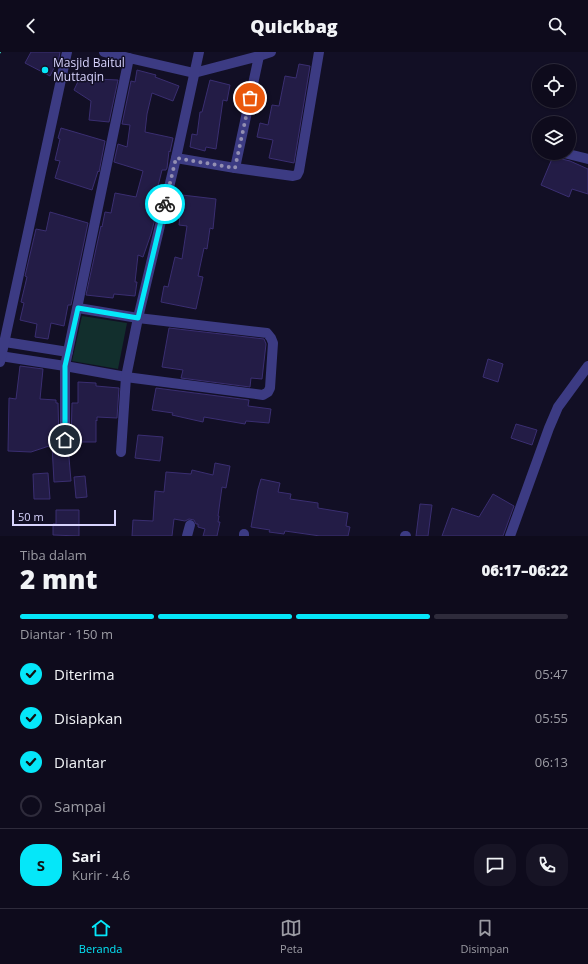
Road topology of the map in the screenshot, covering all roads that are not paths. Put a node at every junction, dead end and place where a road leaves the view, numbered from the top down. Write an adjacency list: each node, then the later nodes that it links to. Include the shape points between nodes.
1 (67, 52): 15 (street)
2 (104, 52): 7 (street)
3 (198, 52): 8 (street)
4 (271, 52): 6 (street)
5 (319, 52): 12 (street, via 297,175)
6 (259, 56): 8 (street); 12 (street)
7 (129, 58): 8 (street); 13 (street)
8 (194, 73): 10 (street)
9 (576, 156): 11 (street)
10 (176, 158): 12 (street); 14 (street)
11 (588, 159)
12 (235, 168)
13 (78, 308): 14 (street); 16 (street)
14 (138, 318): 20 (street); 20 (street, via 267,333 273,343 270,388 263,395)
15 (5, 342): 16 (street); 17 (street)
16 (68, 352): 18 (street)
17 (1, 358): 18 (street)
18 (65, 366): 20 (street); 21 (street)
19 (588, 366): 25 (street, via 558,407)
20 (126, 377): 22 (street)
21 (65, 440)
22 (121, 452)
23 (190, 525): 24 (street)
24 (187, 536)
25 (510, 536)

